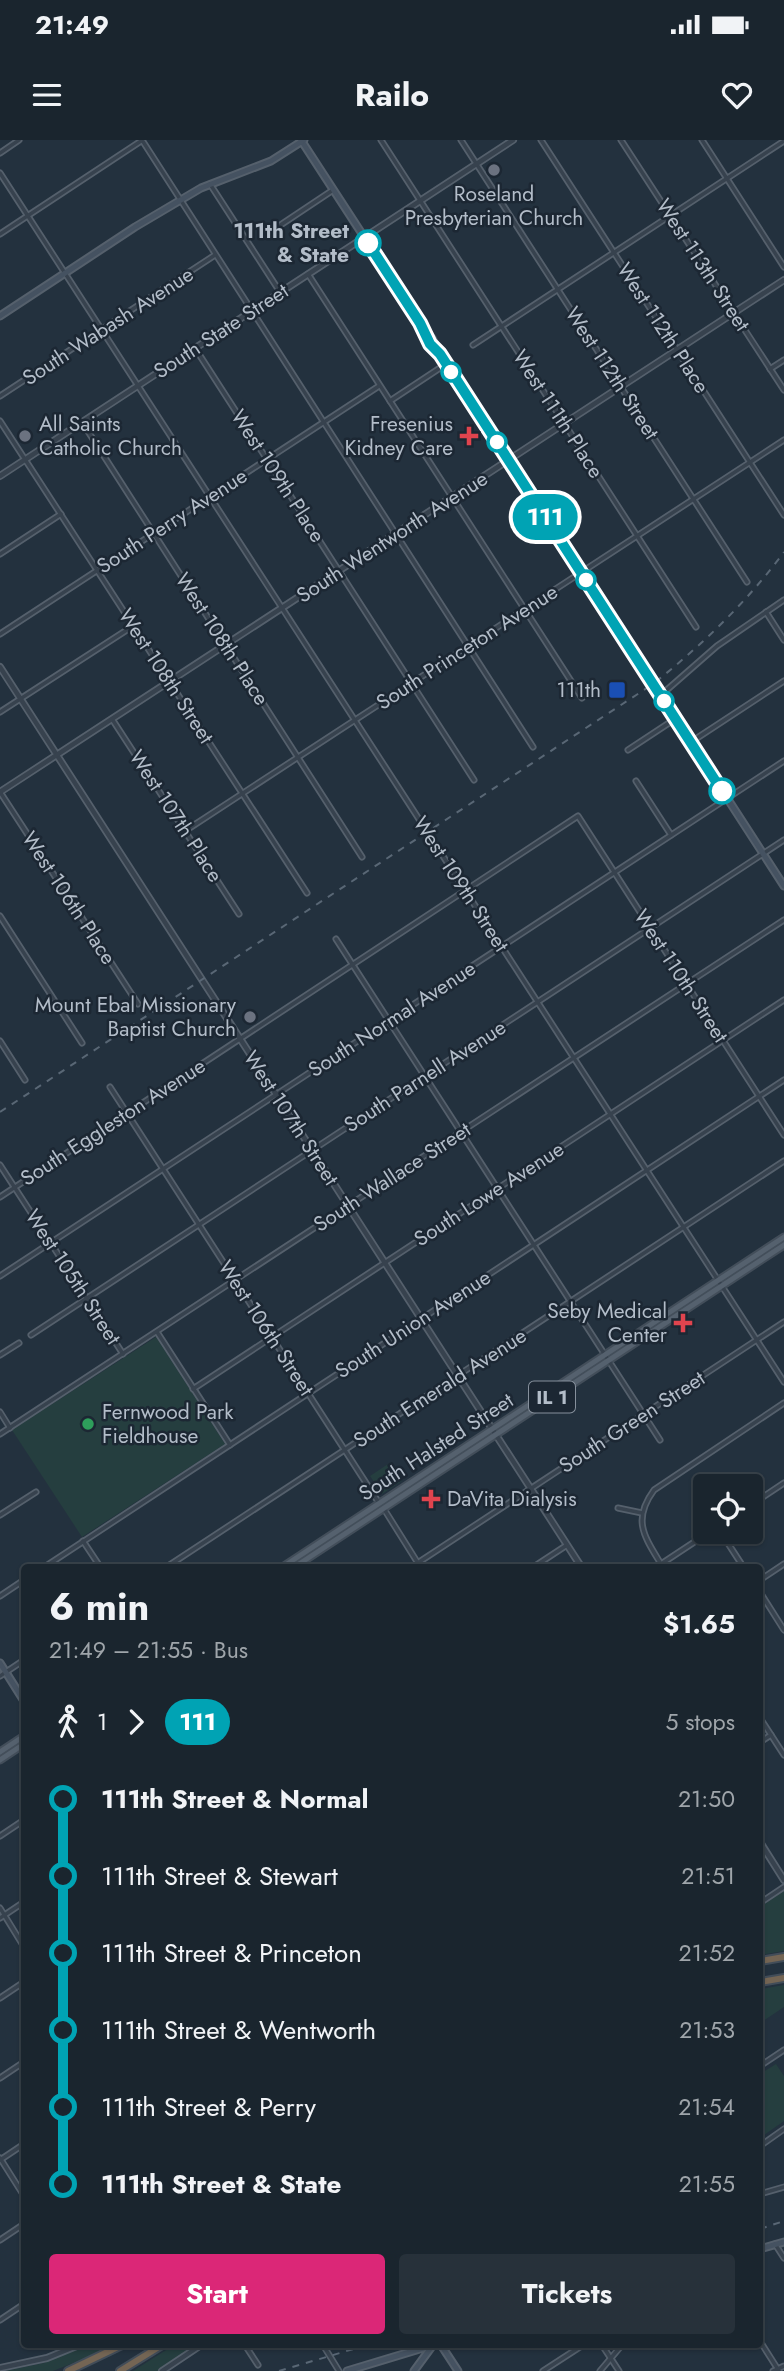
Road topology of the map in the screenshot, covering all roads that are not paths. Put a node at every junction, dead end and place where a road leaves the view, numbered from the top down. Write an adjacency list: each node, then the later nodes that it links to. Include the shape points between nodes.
1 (19, 140): 11 (street)
2 (142, 140): 17 (street); 19 (street)
3 (302, 140): 15 (main road, via 262,165); 16 (main road)
4 (381, 140): 18 (street, West 111th Place)
5 (461, 140): 12 (street, West 112th Street)
6 (513, 140): 12 (street, South State Street)
7 (541, 140): 24 (street, West 112th Place)
8 (621, 140): 20 (street, West 113th Street)
9 (702, 140): 14 (street)
10 (783, 141): 14 (street)
11 (0, 153)
12 (476, 164): 18 (street, South State Street); 30 (street, West 112th Street)
13 (0, 173): 19 (street, West 109th Street)
14 (727, 179): 20 (street); 26 (street)
15 (210, 184): 17 (main road); 31 (street)
16 (333, 190): 21 (street); 23 (main road)
17 (180, 200): 25 (street); 27 (main road)
18 (420, 201): 23 (street, South State Street); 35 (street, West 111th Place)
19 (28, 216): 22 (street); 27 (street, West 109th Street)
20 (670, 216): 24 (street); 33 (street, West 113th Street)
21 (279, 226)
22 (0, 234)
23 (364, 237): 28 (street, South State Street); 41 (main road)
24 (614, 253): 30 (street); 39 (street, West 112th Place)
25 (215, 255): 32 (street); 36 (street, South Wabash Avenue)
26 (784, 267)
27 (65, 273): 34 (main road); 36 (street, West 109th Street)
28 (308, 274): 31 (street, South State Street); 44 (street)
29 (784, 280): 33 (street, South Wentworth Avenue)
30 (558, 290): 35 (street); 45 (street, West 112th Street)
31 (280, 292): 32 (street, South State Street)
32 (251, 311): 38 (street, South State Street); 51 (street)
33 (734, 313): 39 (street, South Wentworth Avenue); 42 (street, West 113th Street)
34 (0, 316)
35 (501, 327): 37 (street); 52 (street, West 111th Place)
36 (102, 329): 43 (street, West 109th Street); 47 (street, South Wabash Avenue)
37 (473, 345)
38 (195, 348): 43 (street, South State Street); 55 (street, West 109th Place)
39 (677, 350): 45 (street, South Wentworth Avenue); 57 (street, West 112th Place)
40 (784, 360): 42 (street)
41 (446, 365): 48 (street); 56 (main road)
42 (770, 369): 46 (street, West 113th Street)
43 (138, 385): 50 (street, South State Street); 59 (street, West 109th Street)
44 (380, 386): 48 (street); 51 (street, South Perry Avenue)
45 (621, 387): 52 (street, South Wentworth Avenue); 61 (street, West 112th Street)
46 (784, 390)
47 (0, 396)
48 (390, 401): 60 (street)
49 (0, 421): 54 (street, West 108th Street)
50 (82, 422): 54 (street, South State Street); 64 (street, West 108th Place)
51 (323, 423): 55 (street, South Perry Avenue); 65 (street)
52 (565, 424): 56 (street, South Wentworth Avenue); 66 (street, West 111th Place)
53 (784, 440): 57 (street, South Princeton Avenue)
54 (25, 459): 58 (street, South State Street); 62 (street, West 108th Street)
55 (267, 460): 59 (street, South Perry Avenue); 69 (street, West 109th Place)
56 (509, 461): 60 (street, South Wentworth Avenue); 70 (main road)
57 (750, 462): 61 (street, South Princeton Avenue); 63 (street, West 112th Place)
58 (0, 475)
59 (211, 496): 64 (street, South Perry Avenue); 73 (street, West 109th Street)
60 (452, 498): 65 (street, South Wentworth Avenue); 74 (street)
61 (694, 499): 66 (street, South Princeton Avenue); 71 (street, West 112th Street)
62 (61, 514): 67 (street); 68 (street, West 108th Street)
63 (784, 515)
64 (154, 533): 68 (street, South Perry Avenue); 80 (street, West 108th Place)
65 (396, 535): 69 (street, South Wentworth Avenue); 81 (street)
66 (638, 536): 70 (street, South Princeton Avenue); 77 (street, West 111th Place)
67 (0, 554)
68 (97, 570): 76 (street, West 108th Street); 78 (street, South Perry Avenue)
69 (339, 571): 73 (street, South Wentworth Avenue); 85 (street, West 109th Place)
70 (581, 573): 74 (street, South Princeton Avenue); 86 (main road)
71 (747, 582)
72 (784, 600): 75 (street)
73 (283, 608): 80 (street, South Wentworth Avenue); 92 (street, West 109th Street)
74 (524, 609): 81 (street, South Princeton Avenue); 87 (street)
75 (766, 612): 79 (street); 86 (street)
76 (133, 625): 84 (street, West 108th Street); 88 (street)
77 (696, 627)
78 (0, 634)
79 (784, 640)
80 (226, 645): 84 (street, South Wentworth Avenue); 97 (street, West 108th Place)
81 (468, 646): 85 (street, South Princeton Avenue); 94 (street)
82 (0, 667): 88 (street, West 107th Street)
83 (784, 681): 93 (street)
84 (170, 682): 90 (street, South Wentworth Avenue); 102 (street, West 108th Street)
85 (411, 683): 92 (street, South Princeton Avenue); 99 (street, West 109th Place)
86 (660, 695): 91 (main road)
87 (582, 698)
88 (20, 699): 89 (street); 96 (street, West 107th Street)
89 (0, 712)
90 (112, 719): 96 (street, South Wentworth Avenue); 105 (street, West 107th Place)
91 (676, 719): 93 (main road); 95 (street)
92 (355, 720): 97 (street, South Princeton Avenue); 112 (street, West 109th Street)
93 (691, 742): 103 (main road)
94 (533, 747)
95 (628, 750)
96 (57, 755): 101 (street, South Wentworth Avenue); 126 (street, West 107th Street)
97 (298, 757): 102 (street, South Princeton Avenue); 109 (street, West 108th Place)
98 (784, 761): 103 (street, South Normal Avenue)
99 (474, 780)
100 (636, 781): 106 (street)
101 (0, 792): 124 (street, West 106th Place)
102 (242, 793): 105 (street, South Princeton Avenue); 113 (street, West 108th Street)
103 (727, 798): 106 (street, South Normal Avenue); 108 (main road)
104 (578, 816): 110 (street, West 110th Street); 112 (street, South Eggleston Avenue)
105 (185, 831): 114 (street, West 107th Place)
106 (671, 835): 110 (street, South Normal Avenue)
107 (784, 840): 108 (street, South Parnell Avenue)
108 (763, 854): 111 (main road); 117 (street, South Parnell Avenue)
109 (362, 857)
110 (614, 873): 117 (street, West 110th Street); 119 (street, South Normal Avenue)
111 (784, 886)
112 (465, 890): 119 (street, West 109th Street); 120 (street, South Eggleston Avenue)
113 (307, 893)
114 (239, 914)
115 (0, 916): 129 (street)
116 (784, 920): 121 (street, South Wallace Street)
117 (650, 928): 121 (street, West 110th Street); 123 (street, South Parnell Avenue)
118 (336, 939): 120 (street)
119 (502, 946): 123 (street, West 109th Street); 125 (street, South Normal Avenue)
120 (353, 964): 125 (street); 126 (street, South Eggleston Avenue)
121 (686, 984): 127 (street, West 110th Street); 130 (street, South Wallace Street)
122 (784, 1000): 127 (street, South Lowe Avenue)
123 (538, 1002): 130 (street, West 109th Street); 131 (street, South Parnell Avenue)
124 (138, 1004)
125 (389, 1021): 131 (street); 135 (street, South Normal Avenue)
126 (240, 1039): 135 (street, West 107th Street); 137 (street, South Eggleston Avenue)
127 (723, 1040): 136 (street, West 110th Street); 138 (street, South Lowe Avenue)
128 (0, 1041): 132 (street)
129 (82, 1043)
130 (574, 1058): 138 (street, West 109th Street); 139 (street, South Wallace Street)
131 (425, 1076): 139 (street); 141 (street, South Parnell Avenue)
132 (25, 1080)
133 (784, 1080): 136 (street, South Union Avenue)
134 (110, 1087): 137 (street, West 106th Street)
135 (276, 1095): 141 (street, West 107th Street); 144 (street, South Normal Avenue)
136 (759, 1097): 140 (street, West 110th Street); 145 (street, South Union Avenue)
137 (127, 1113): 144 (street, West 106th Street); 146 (street, South Eggleston Avenue)
138 (610, 1114): 145 (street, West 109th Street); 147 (street, South Lowe Avenue)
139 (461, 1132): 147 (street); 149 (street, South Wallace Street)
140 (784, 1135)
141 (312, 1150): 149 (street, West 107th Street); 150 (street, South Parnell Avenue)
142 (784, 1161): 151 (street, South Emerald Avenue)
143 (0, 1165): 146 (street, West 105th Street)
144 (163, 1169): 150 (street, West 106th Street); 153 (street, South Normal Avenue)
145 (647, 1171): 151 (street, West 109th Street); 154 (street, South Union Avenue)
146 (15, 1187): 148 (street, South Eggleston Avenue); 153 (street, West 105th Street)
147 (498, 1188): 154 (street); 156 (street, South Lowe Avenue)
148 (0, 1196)
149 (348, 1206): 156 (street, West 107th Street); 158 (street, South Wallace Street)
150 (199, 1225): 158 (street, West 106th Street); 160 (street, South Parnell Avenue)
151 (683, 1227): 159 (street, West 109th Street); 161 (street, South Emerald Avenue)
152 (784, 1237): 159 (main road, South Halsted Street / IL 1)
153 (51, 1243): 157 (street, South Normal Avenue); 160 (street, West 105th Street)
154 (534, 1245): 161 (street); 162 (street, South Union Avenue)
155 (784, 1245): 159 (main road, South Halsted Street / IL 1)
156 (385, 1263): 162 (street, West 107th Street); 166 (street, South Lowe Avenue)
157 (0, 1276)
158 (235, 1280): 164 (street, South Wallace Street); 166 (street, West 106th Street)
159 (720, 1283): 167 (street, West 109th Street); 171 (main road, South Halsted Street / IL 1)
160 (87, 1298): 165 (street, South Parnell Avenue); 169 (street, West 105th Street)
161 (571, 1301): 171 (street); 172 (street, South Emerald Avenue)
162 (421, 1319): 172 (street, West 107th Street); 175 (street, South Union Avenue)
163 (784, 1322): 167 (street, South Green Street)
164 (157, 1332): 169 (street, South Wallace Street); 174 (street, West 105th Street)
165 (31, 1335)
166 (272, 1337): 174 (street, South Lowe Avenue); 175 (street, West 106th Street)
167 (757, 1340): 173 (street, West 109th Street); 178 (street, South Green Street)
168 (19, 1343): 170 (street)
169 (123, 1354): 179 (street, South Wallace Street)
170 (0, 1355)
171 (607, 1357): 178 (street); 180 (main road, South Halsted Street / IL 1)
172 (458, 1376): 180 (street, West 107th Street); 184 (street, South Emerald Avenue)
173 (784, 1382)
174 (193, 1389): 183 (street, West 105th Street)
175 (309, 1394): 183 (street, South Union Avenue); 184 (street, West 106th Street)
176 (784, 1403): 191 (street, via 660,1485)
177 (0, 1412): 179 (street)
178 (644, 1415): 182 (street); 186 (street, South Green Street)
179 (10, 1428): 181 (street, South Wallace Street)
180 (494, 1432): 186 (street, West 107th Street); 189 (main road, South Halsted Street / IL 1)
181 (0, 1434)
182 (660, 1440)
183 (230, 1445): 193 (street, South Union Avenue)
184 (345, 1450): 189 (street, West 106th Street); 200 (street, South Emerald Avenue)
185 (784, 1483): 188 (street)
186 (531, 1488): 196 (street, West 107th Street); 197 (street, South Green Street)
187 (36, 1492): 192 (street)
188 (763, 1497)
189 (381, 1506): 197 (street, West 106th Street); 201 (main road, South Halsted Street / IL 1); 202 (main road, South Halsted Street / IL 1)
190 (618, 1508): 191 (street)
191 (642, 1513): 205 (street, via 644,1535)
192 (0, 1515)
193 (83, 1541): 198 (street, South Union Avenue); 199 (street)
194 (693, 1543): 205 (street)
195 (728, 1544): 206 (street)
196 (567, 1545): 203 (street); 204 (street, West 107th Street)
197 (418, 1563)
198 (49, 1564)
199 (98, 1564)
200 (171, 1564)
201 (287, 1564)
202 (299, 1564)
203 (538, 1564)
204 (579, 1564)
205 (661, 1564)
206 (741, 1564)
207 (784, 1564): 208 (street)
208 (763, 1578)
209 (21, 1582): 210 (street)
210 (0, 1596)
211 (763, 1597): 212 (street)
212 (784, 1630)
213 (21, 1662): 215 (street)
214 (0, 1663): 215 (main road)
215 (3, 1674): 216 (main road)
216 (21, 1697)
217 (763, 1723): 218 (street)
218 (771, 1735): 220 (street); 223 (street)
219 (21, 1738): 222 (main road)
220 (763, 1740)
221 (21, 1746): 224 (main road)
222 (0, 1752)
223 (784, 1755)
224 (0, 1760)
225 (21, 1822): 226 (street)
226 (0, 1836)
227 (763, 1847): 228 (street)
228 (784, 1880)
229 (784, 1887): 230 (street)
230 (763, 1901)
231 (21, 1904): 233 (street)
232 (0, 1908): 233 (street)
233 (2, 1917): 234 (street)
234 (21, 1943)
235 (784, 1957): 236 (highway)
236 (763, 1960)
237 (784, 1978): 238 (highway)
238 (763, 1982)
239 (21, 1984): 240 (street)
240 (0, 1998)
241 (784, 2050): 243 (street)
242 (21, 2064): 244 (street)
243 (763, 2064)
244 (0, 2078)
245 (784, 2129): 246 (street)
246 (763, 2144)
247 (21, 2146): 248 (street)
248 (0, 2159): 250 (street)
249 (784, 2187): 251 (street)
250 (21, 2191)
251 (763, 2193)
252 (21, 2226): 253 (street)
253 (0, 2240)
254 (784, 2242): 255 (main road)
255 (775, 2245): 256 (main road); 257 (street)
256 (763, 2248)
257 (784, 2258)
258 (21, 2306): 259 (street)
259 (0, 2320)
260 (763, 2346): 277 (street)
261 (72, 2348): 276 (street)
262 (116, 2348): 278 (highway)
263 (157, 2348): 279 (highway)
264 (196, 2348): 280 (street)
265 (247, 2348): 274 (street)
266 (325, 2348): 281 (street)
267 (423, 2348): 282 (main road)
268 (431, 2348): 283 (main road)
269 (444, 2348): 284 (main road)
270 (578, 2348): 285 (street)
271 (604, 2348): 273 (street)
272 (619, 2348): 273 (street)
273 (611, 2358): 286 (street); 287 (street)
274 (258, 2365)
275 (784, 2366): 277 (street)
276 (0, 2368)
277 (776, 2370)
278 (68, 2371)
279 (120, 2371)
280 (162, 2371)
281 (340, 2371)
282 (346, 2371)
283 (414, 2371)
284 (458, 2371)
285 (543, 2371)
286 (600, 2371)
287 (619, 2371)

